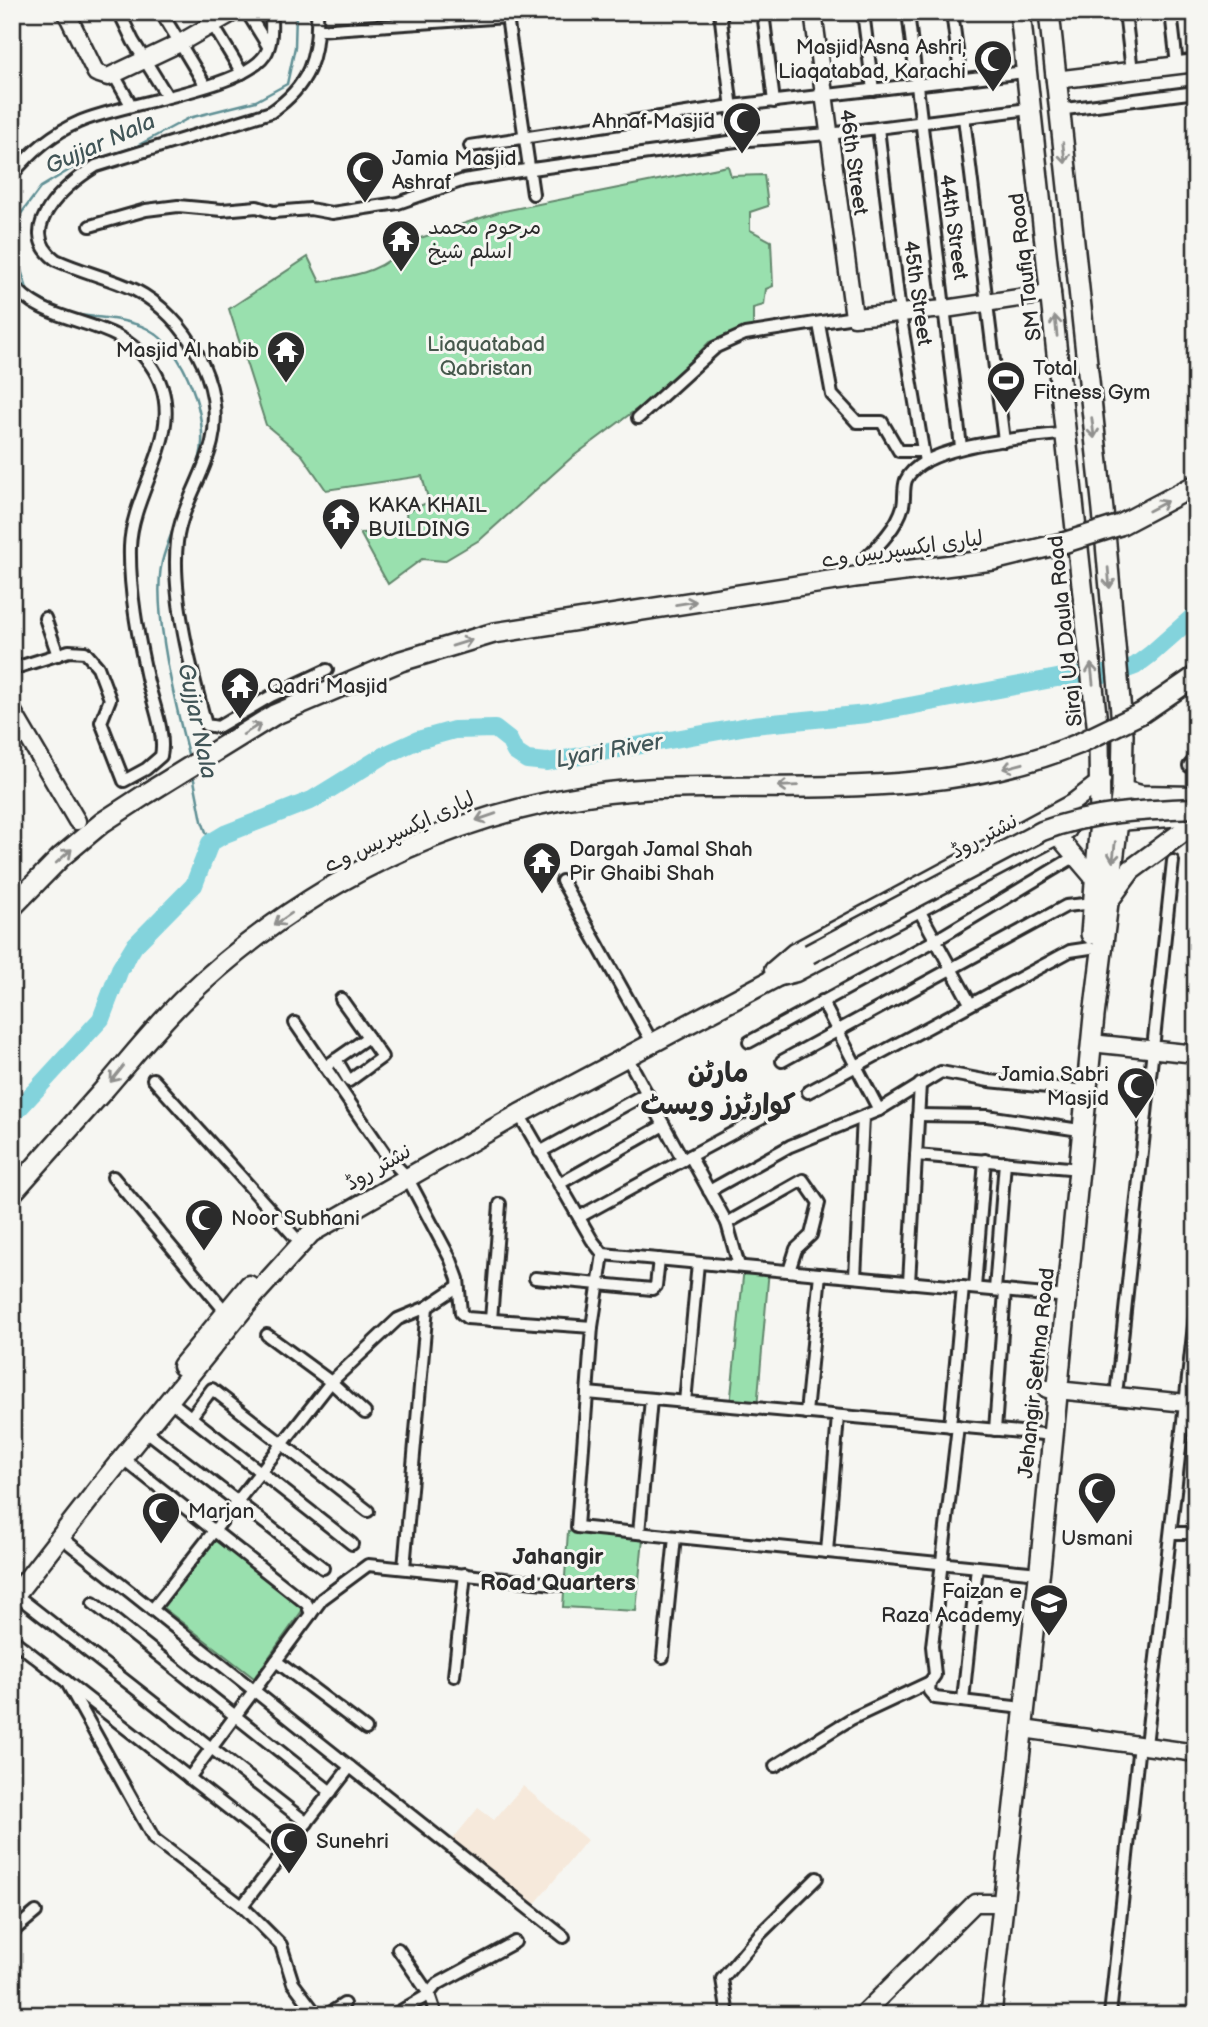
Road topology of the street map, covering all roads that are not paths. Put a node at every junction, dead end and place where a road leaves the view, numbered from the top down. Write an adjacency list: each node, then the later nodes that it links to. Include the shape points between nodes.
1 (66, 12): 29 (street, via 96,73)
2 (120, 12): 23 (street)
3 (161, 12): 21 (street)
4 (234, 12): 19 (street)
5 (247, 12): 22 (street)
6 (271, 12): 22 (street)
7 (317, 12): 20 (street)
8 (720, 12): 40 (street)
9 (763, 12): 38 (street)
10 (813, 12): 36 (street, 46th Street)
11 (863, 12): 34 (street)
12 (908, 12): 33 (street, 44th Street)
13 (952, 12): 30 (street)
14 (1020, 12): 27 (highway, SM Taufiq Road)
15 (1049, 12): 31 (highway)
16 (1125, 12): 26 (street)
17 (1171, 12): 25 (street)
18 (486, 16): 20 (street); 47 (street, via 507,17)
19 (209, 18): 21 (street); 28 (street)
20 (318, 30): 72 (street, via 310,73 286,102 271,112 96,166 52,203 40,239 56,260 135,290 157,305 193,346 206,373 214,411 213,439 177,542 187,643 206,725 218,726)
21 (180, 43): 23 (street); 32 (street)
22 (268, 46): 28 (street, via 259,61)
23 (145, 61): 29 (street); 37 (street)
24 (1196, 63): 25 (street)
25 (1177, 65): 26 (street)
26 (1132, 71): 31 (street)
27 (1026, 72): 30 (street); 41 (highway, SM Taufiq Road)
28 (242, 73): 32 (street)
29 (114, 75): 39 (street)
30 (961, 80): 33 (street)
31 (1055, 80): 42 (highway)
32 (205, 85): 37 (street)
33 (917, 85): 34 (street); 44 (street, 44th Street)
34 (873, 90): 36 (street)
35 (1196, 92): 42 (street)
36 (824, 95): 38 (street); 46 (street, 46th Street)
37 (167, 96): 39 (street)
38 (774, 102): 40 (street)
39 (131, 106): 51 (street, via 78,122 40,146)
40 (732, 106): 47 (street); 48 (street)
41 (1029, 109): 43 (street); 55 (highway, SM Taufiq Road)
42 (1058, 110): 77 (highway, Jehangir Sethna Road, one-way to 77, bridge, via 1103,510 1123,735)
43 (964, 118): 44 (street); 56 (street)
44 (921, 123): 45 (street); 57 (street, 44th Street)
45 (878, 128): 46 (street); 58 (street, 45th Street)
46 (829, 134): 48 (street); 59 (street, 46th Street)
47 (526, 135): 49 (street); 50 (street)
48 (736, 141): 50 (street)
49 (470, 146)
50 (531, 169): 52 (street); 53 (street, via 464,180 398,203 332,213 178,206)
51 (12, 175)
52 (533, 194)
53 (90, 226)
54 (12, 283): 70 (street, via 41,307 120,337 141,354 159,382 166,428 130,544 137,626 162,750 158,760 124,781 101,722 110,699 98,667 85,652)
55 (1052, 293): 56 (street); 62 (highway, SM Taufiq Road, one-way to 55)
56 (987, 303): 57 (street); 63 (street)
57 (945, 309): 58 (street); 64 (street, 44th Street)
58 (900, 313): 59 (street); 65 (street, 45th Street)
59 (854, 317): 60 (street)
60 (819, 324): 61 (street, via 745,334 716,347); 65 (street, via 836,402 857,422 882,422 899,451)
61 (638, 418)
62 (1066, 433): 63 (street); 67 (highway, SM Taufiq Road)
63 (1004, 441): 64 (street)
64 (961, 447): 65 (street)
65 (924, 457): 68 (street, via 907,477 900,514)
66 (1196, 485): 92 (highway, لیاری ایکسپریس وے, one-way to 66, bridge, via 93,831 146,794 274,715 401,661 494,633 993,560 1100,533)
67 (1076, 516): 75 (highway, Siraj Ud Daula Road, one-way to 67, bridge)
68 (862, 562)
69 (45, 618): 70 (street)
70 (58, 655): 71 (street)
71 (12, 669)
72 (327, 670)
73 (1196, 676): 136 (highway, لیاری ایکسپریس وے, one-way to 136, bridge, via 1109,730 1055,753 993,771 888,784 612,792 494,814 437,835 324,891 219,968 144,1042)
74 (12, 710): 83 (street)
75 (1099, 742): 76 (highway, Jehangir Sethna Road)
76 (1102, 780): 84 (highway, Jehangir Sethna Road); 97 (street, نشتر روڈ, via 1072,803 794,952)
77 (1122, 789): 78 (street); 84 (highway, Jehangir Sethna Road)
78 (1161, 794): 79 (street); 82 (street)
79 (1196, 795)
80 (1196, 808): 97 (main road, نشتر روڈ, bridge, via 1111,813 1052,827)
81 (1196, 816): 82 (street, نشتر روڈ)
82 (1162, 820): 84 (street, نشتر روڈ)
83 (77, 821)
84 (1109, 821): 86 (street, نشتر روڈ); 90 (highway, Jehangir Sethna Road); 91 (highway, Jehangir Sethna Road, one-way to 91)
85 (1196, 822): 91 (highway, via 1131,870)
86 (1056, 834): 87 (street); 93 (street, نشتر روڈ)
87 (1074, 857): 90 (street); 94 (street)
88 (1174, 861): 107 (street)
89 (562, 881): 103 (street)
90 (1096, 881): 91 (highway, Jehangir Sethna Road)
91 (1101, 902): 95 (highway, Jehangir Sethna Road); 96 (street, via 1066,906); 106 (highway, Jehangir Sethna Road)
92 (12, 907)
93 (919, 910): 94 (street); 97 (street, نشتر روڈ, via 796,974)
94 (934, 941): 96 (street); 99 (street)
95 (1090, 948): 100 (street, via 1070,951); 116 (highway, Jehangir Sethna Road)
96 (950, 969): 100 (street); 102 (street)
97 (777, 975): 103 (main road, نشتر روڈ); 109 (main road, نشتر روڈ)
98 (341, 999): 104 (street)
99 (822, 1001): 102 (street); 105 (street)
100 (970, 1003): 112 (street)
101 (295, 1023): 113 (street)
102 (837, 1030): 111 (street); 112 (street)
103 (648, 1035): 132 (main road, نشتر روڈ)
104 (368, 1037): 110 (street); 110 (street, via 382,1057 349,1081)
105 (750, 1042)
106 (1091, 1043): 107 (street); 162 (highway, Jehangir Sethna Road)
107 (1153, 1050): 108 (street); 163 (street)
108 (1196, 1054)
109 (627, 1057): 118 (street); 121 (main road, نشتر روڈ)
110 (336, 1059): 113 (street)
111 (782, 1061)
112 (855, 1065): 117 (street); 119 (street)
113 (325, 1067): 132 (street)
114 (153, 1079): 140 (street)
115 (920, 1084): 116 (street, via 941,1072); 119 (street); 122 (street)
116 (1077, 1090): 125 (highway, Jehangir Sethna Road)
117 (808, 1092)
118 (647, 1093): 124 (street); 126 (street)
119 (879, 1110): 123 (street)
120 (772, 1112): 128 (street)
121 (519, 1114): 126 (street); 132 (main road, نشتر روڈ)
122 (918, 1115): 125 (street, via 987,1116); 127 (street)
123 (863, 1118): 135 (street, via 790,1146); 147 (street)
124 (664, 1125): 128 (street); 134 (street)
125 (1073, 1129): 131 (highway, Jehangir Sethna Road)
126 (540, 1152): 134 (street)
127 (916, 1155): 129 (street); 149 (street)
128 (687, 1158): 135 (street); 138 (street)
129 (985, 1160): 130 (street); 152 (street)
130 (1005, 1162): 131 (street); 153 (street)
131 (1069, 1168): 154 (highway, Jehangir Sethna Road)
132 (404, 1174): 140 (main road, نشتر روڈ, via 311,1222); 151 (street, via 451,1260); 167 (main road, نشتر روڈ, via 311,1233)
133 (113, 1177): 157 (street)
134 (559, 1184): 138 (street)
135 (709, 1191): 139 (street)
136 (12, 1193)
137 (500, 1204): 158 (street)
138 (579, 1217): 141 (street)
139 (727, 1223): 144 (street); 145 (street, via 803,1180 819,1203 811,1235 796,1250)
140 (295, 1236): 157 (main road, نشتر روڈ)
141 (603, 1254): 142 (street); 150 (street)
142 (659, 1259): 143 (street); 150 (street, via 654,1288)
143 (698, 1263): 144 (street); 168 (street)
144 (739, 1266): 145 (street)
145 (789, 1271): 146 (street)
146 (820, 1274): 147 (street); 170 (street)
147 (855, 1277): 149 (street)
148 (535, 1278): 150 (street)
149 (909, 1283): 152 (street)
150 (598, 1284): 159 (street)
151 (457, 1287): 155 (street); 158 (street, via 461,1313 467,1318)
152 (969, 1287): 153 (street); 173 (street)
153 (1000, 1290): 154 (street); 175 (street)
154 (1057, 1296): 162 (highway, Jehangir Sethna Road)
155 (427, 1307): 161 (street, via 398,1319); 192 (street)
156 (1196, 1308): 165 (street)
157 (225, 1311): 197 (main road, نشتر روڈ)
158 (491, 1320): 159 (street)
159 (592, 1327): 164 (street)
160 (267, 1335): 161 (street)
161 (331, 1382): 169 (street); 177 (street)
162 (1053, 1384): 163 (street); 165 (street); 176 (highway, Jehangir Sethna Road); 212 (highway, Jehangir Sethna Road)
163 (1117, 1386): 165 (street)
164 (587, 1393): 166 (street); 183 (street, via 577,1527)
165 (1191, 1398): 184 (street)
166 (651, 1399): 168 (street); 183 (street)
167 (169, 1400): 172 (street); 174 (main road, نشتر روڈ)
168 (685, 1402): 170 (street)
169 (365, 1413)
170 (806, 1413): 171 (street)
171 (838, 1416): 173 (street); 189 (street)
172 (191, 1417): 177 (street, via 212,1389); 179 (street)
173 (954, 1426): 175 (street); 190 (street)
174 (145, 1430): 178 (main road, نشتر روڈ); 180 (street)
175 (995, 1430): 176 (street)
176 (1043, 1434): 194 (highway, Jehangir Sethna Road)
177 (284, 1442): 179 (street); 181 (street)
178 (122, 1458): 182 (street); 186 (main road, نشتر روڈ)
179 (261, 1471): 180 (street); 188 (street)
180 (238, 1499): 182 (street); 193 (street)
181 (368, 1511)
182 (214, 1531): 199 (street); 200 (street, via 307,1604)
183 (639, 1533): 187 (street)
184 (1172, 1533): 185 (street); 213 (street)
185 (1196, 1533)
186 (61, 1537): 197 (main road, نشتر روڈ); 199 (street)
187 (675, 1537): 189 (street); 202 (street)
188 (352, 1544)
189 (827, 1552): 190 (street)
190 (944, 1564): 191 (street); 206 (street, via 932,1646 936,1675)
191 (977, 1567): 194 (street); 208 (street)
192 (404, 1568): 195 (street); 200 (street, via 368,1565 322,1599)
193 (323, 1569)
194 (1029, 1572): 209 (highway, Jehangir Sethna Road)
195 (465, 1574): 196 (street); 204 (street)
196 (564, 1586)
197 (13, 1593): 214 (street)
198 (93, 1603): 210 (street)
199 (152, 1610): 207 (street)
200 (311, 1614): 203 (street)
201 (12, 1639): 205 (street)
202 (663, 1657)
203 (276, 1661): 207 (street); 211 (street)
204 (454, 1676)
205 (66, 1681): 218 (street); 224 (street, via 154,1839)
206 (930, 1682): 208 (street, via 930,1696); 216 (street, via 851,1719)
207 (254, 1690): 210 (street); 217 (street)
208 (963, 1700): 209 (street)
209 (1014, 1707): 223 (highway, Jehangir Sethna Road)
210 (235, 1716): 214 (street); 219 (street)
211 (366, 1729)
212 (1023, 1729): 213 (street); 239 (highway, Jehangir Sethna Road)
213 (1143, 1744): 215 (street); 240 (street)
214 (211, 1748): 218 (street); 220 (street)
215 (1196, 1753)
216 (775, 1766)
217 (350, 1767): 219 (street); 227 (street)
218 (189, 1778): 221 (street)
219 (331, 1792): 220 (street)
220 (307, 1823): 221 (street)
221 (284, 1853): 224 (street)
222 (817, 1878): 236 (street, via 722,1979)
223 (993, 1903): 237 (street, via 975,1903); 238 (highway, Jehangir Sethna Road)
224 (242, 1906): 232 (street, via 281,1945 293,1983)
225 (36, 1912): 226 (street)
226 (12, 1932)
227 (564, 1937)
228 (515, 1942): 230 (street, via 436,1985)
229 (398, 1949): 230 (street)
230 (429, 1994): 234 (street); 235 (street)
231 (344, 2004): 233 (street)
232 (317, 2015)
233 (327, 2015)
234 (394, 2015)
235 (436, 2015)
236 (728, 2015)
237 (862, 2015)
238 (982, 2015)
239 (991, 2015)
240 (1110, 2015)

